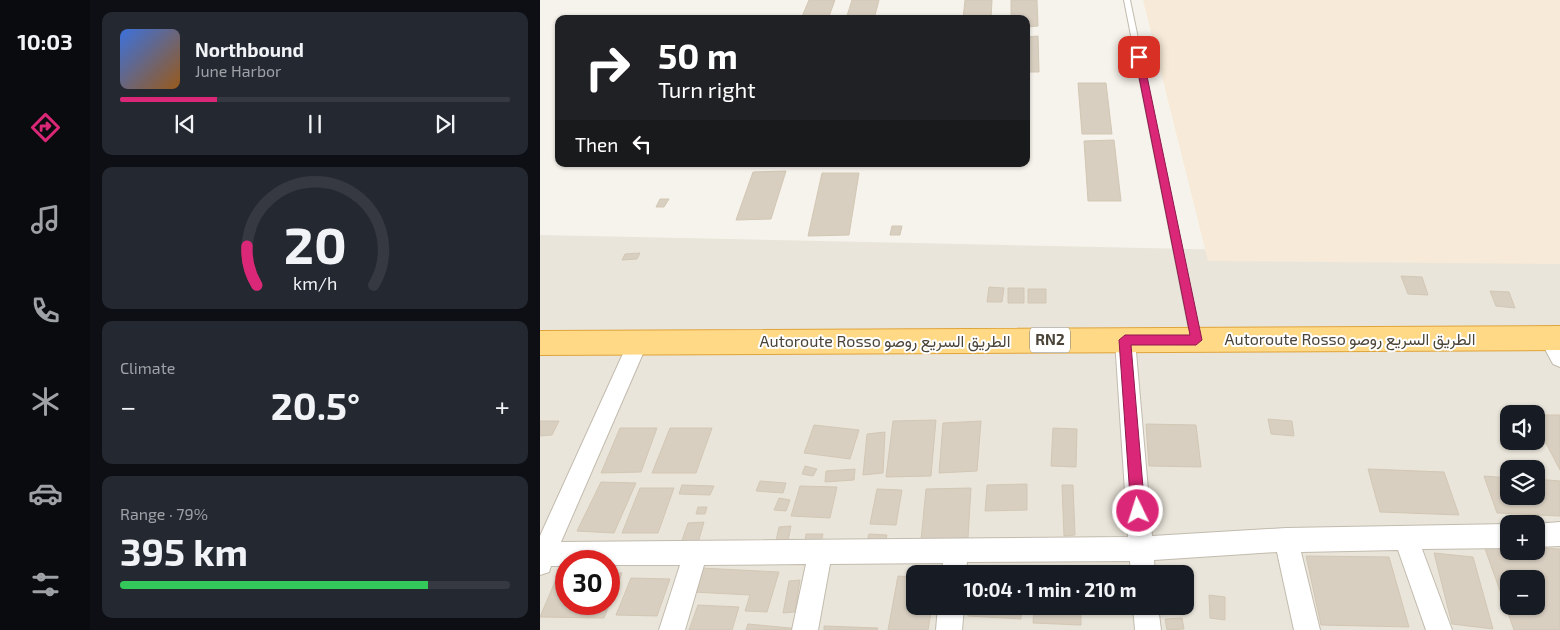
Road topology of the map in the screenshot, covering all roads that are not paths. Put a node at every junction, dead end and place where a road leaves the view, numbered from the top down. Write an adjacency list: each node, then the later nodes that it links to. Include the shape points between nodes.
1 (1127, 0): 3 (lane)
2 (1125, 340): 3 (highway, Autoroute Rosso الطريق السريع روصو / RN2); 4 (highway, Autoroute Rosso الطريق السريع روصو / RN2); 12 (street)
3 (1196, 340): 6 (highway, Autoroute Rosso الطريق السريع روصو / RN2)
4 (638, 342): 5 (highway, Autoroute Rosso الطريق السريع روصو / RN2); 16 (street)
5 (540, 343)
6 (1556, 345)
7 (1560, 534): 8 (street)
8 (1545, 535)
9 (1500, 536): 10 (street)
10 (1406, 538): 11 (street); 26 (street)
11 (1286, 540): 12 (street); 25 (street)
12 (1140, 548): 13 (street); 18 (street)
13 (956, 550): 14 (street); 17 (street)
14 (820, 551): 15 (street); 22 (street)
15 (696, 553): 16 (street); 21 (street)
16 (542, 559)
17 (955, 565)
18 (1142, 565)
19 (950, 615): 23 (street)
20 (1147, 615): 24 (street)
21 (672, 630)
22 (805, 630)
23 (949, 630)
24 (1148, 630)
25 (1307, 630)
26 (1439, 630)

